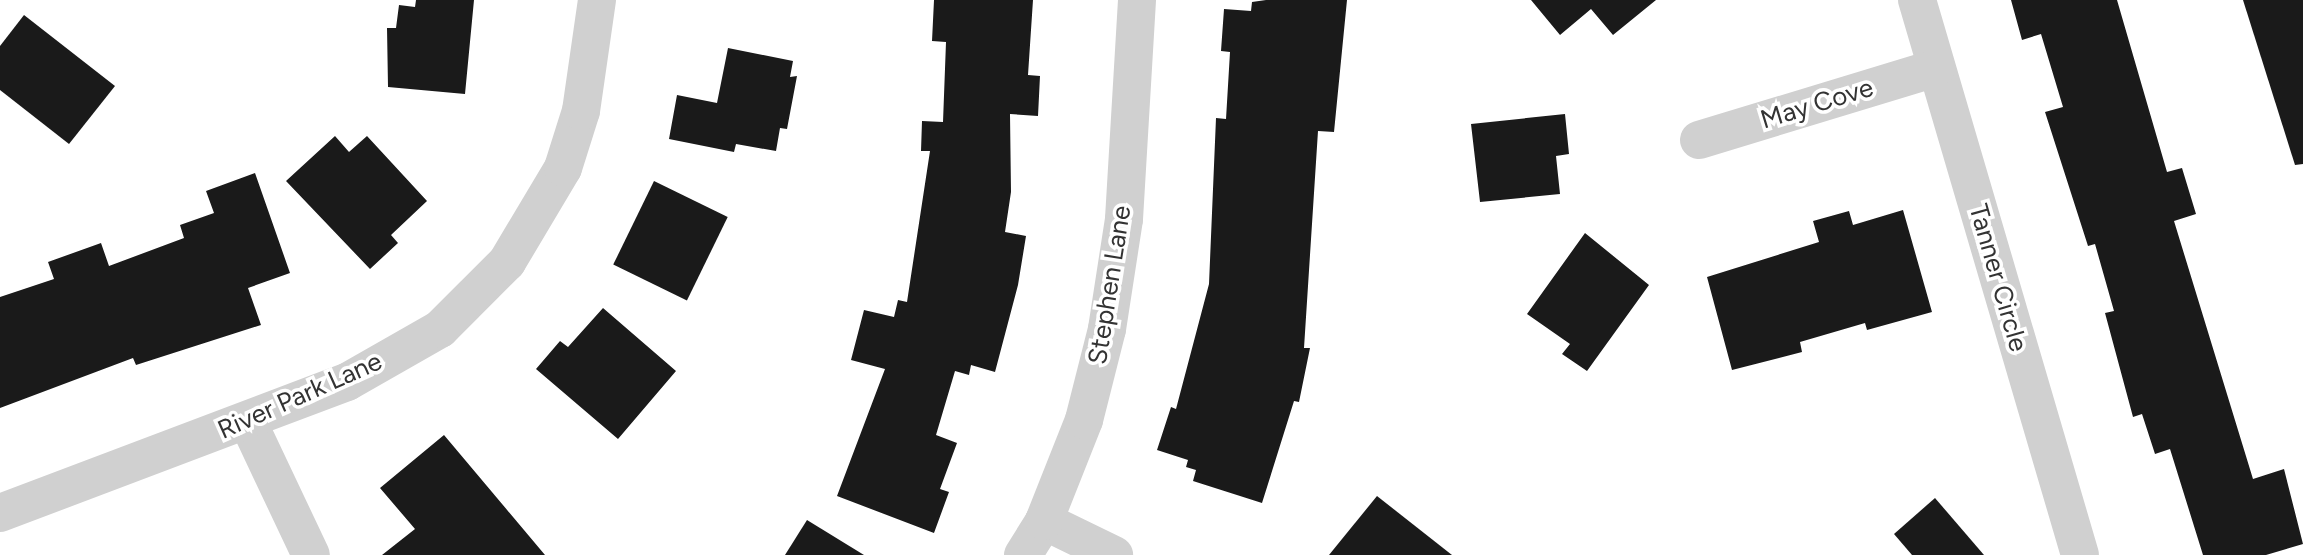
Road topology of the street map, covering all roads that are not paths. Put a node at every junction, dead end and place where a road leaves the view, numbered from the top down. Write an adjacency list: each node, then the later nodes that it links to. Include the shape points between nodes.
1 (597, 0): 6 (street, River Park Lane, via 581,111 563,168 507,262 440,329 346,382)
2 (1137, 0): 8 (street, Stephen Lane, via 1124,219 1107,329 1084,420)
3 (1917, 0): 4 (street, Tanner Circle)
4 (1936, 68): 5 (street, May Cove); 12 (street, Tanner Circle)
5 (1699, 140)
6 (248, 422): 7 (street, River Park Lane); 9 (street, via 284,511)
7 (0, 513)
8 (1044, 521): 10 (street, Stephen Lane); 11 (street)
9 (311, 555)
10 (1023, 555)
11 (1114, 555)
12 (2080, 555)

